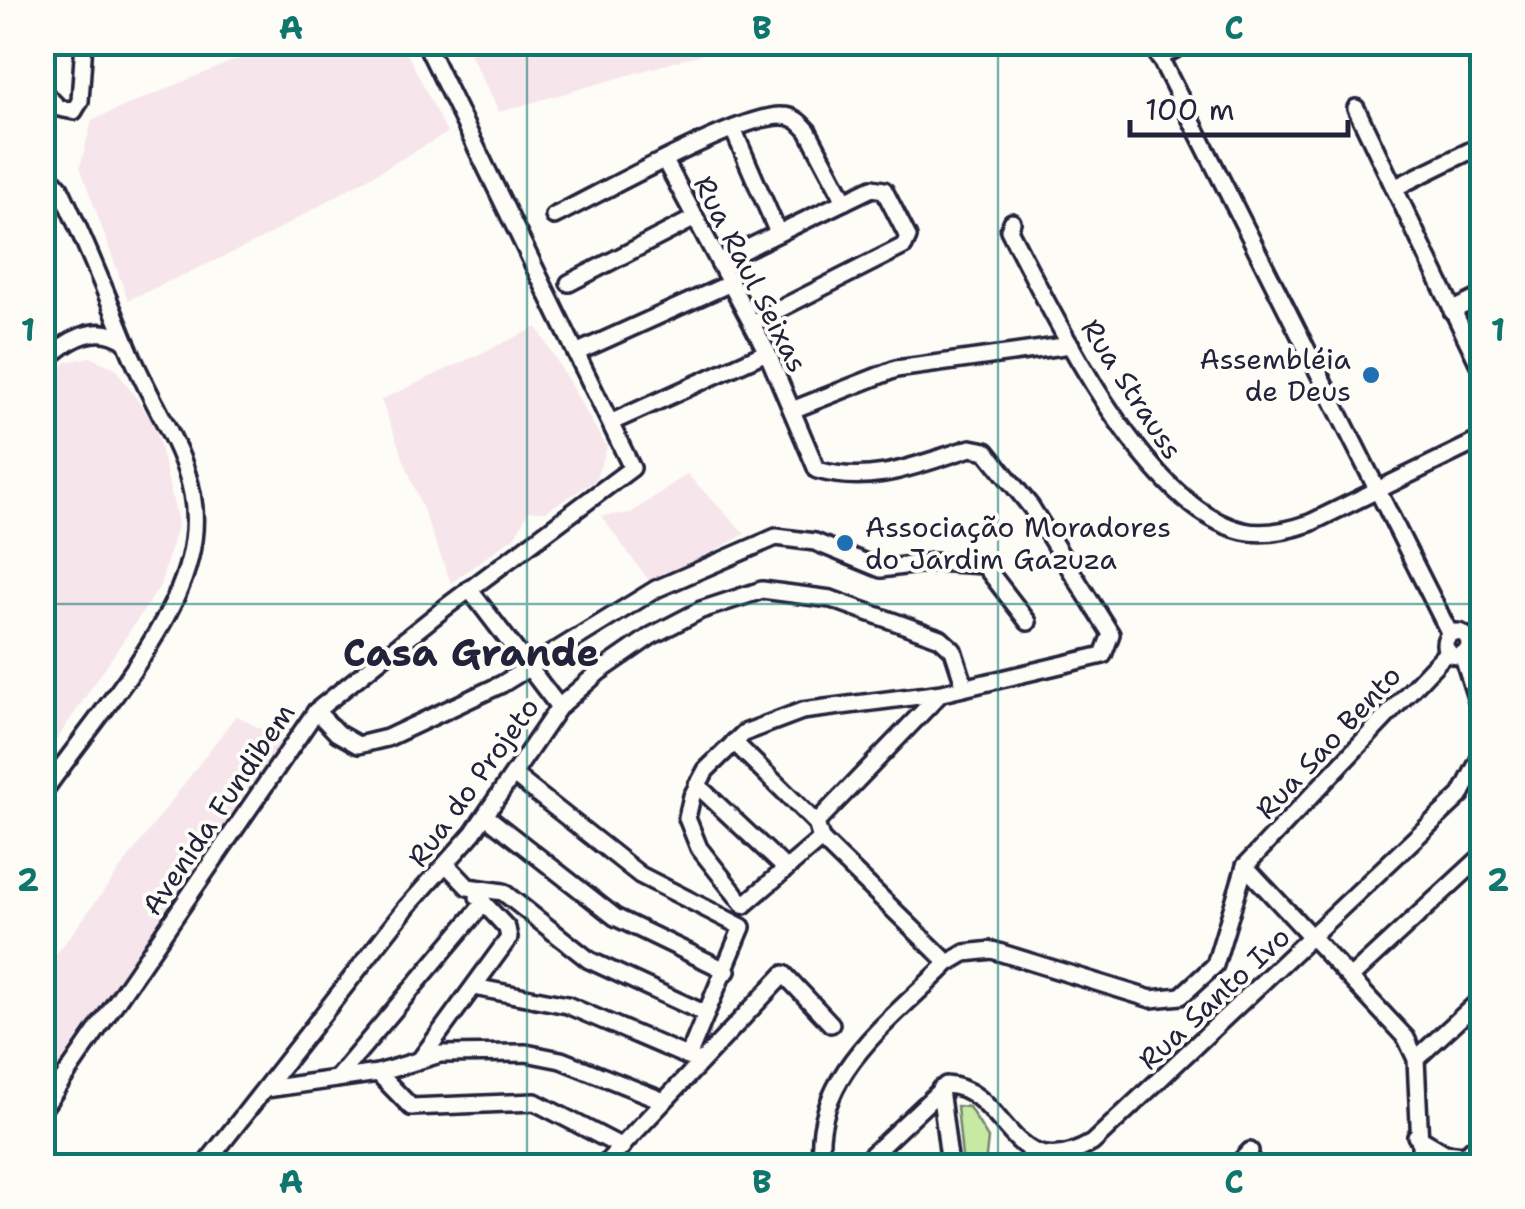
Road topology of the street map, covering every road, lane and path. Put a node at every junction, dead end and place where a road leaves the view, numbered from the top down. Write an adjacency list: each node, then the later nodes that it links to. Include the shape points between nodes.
1 (84, 42): 5 (street, via 78,106 70,113)
2 (424, 42): 26 (street, Avenida Fundibem)
3 (1188, 42): 4 (street)
4 (1156, 50): 33 (street)
5 (42, 91)
6 (1356, 108): 11 (street)
7 (732, 129): 9 (street); 12 (street, via 777,115 799,121); 16 (street)
8 (1482, 145): 11 (street)
9 (664, 162): 13 (street); 14 (street, Rua Raul Seixas)
10 (42, 181): 24 (street, via 54,180 60,188)
11 (1394, 188): 21 (street)
12 (845, 200): 16 (street); 22 (street, via 884,190 907,244)
13 (554, 216)
14 (695, 218): 17 (street, Rua Raul Seixas); 18 (street)
15 (1012, 222): 25 (street, Rua Strauss, via 1009,230)
16 (778, 233): 17 (street)
17 (719, 262): 19 (street, Rua Raul Seixas)
18 (568, 283)
19 (730, 283): 22 (street, Rua Raul Seixas); 26 (street)
20 (1482, 296): 21 (street)
21 (1452, 311): 29 (street)
22 (752, 324): 27 (street, Rua Raul Seixas)
23 (42, 328): 28 (street)
24 (126, 342): 28 (street, via 91,332); 47 (street, via 187,464 194,491 191,544 176,597 158,629)
25 (1072, 344): 30 (street, via 896,369); 33 (street, Rua Strauss, via 1152,469 1171,490 1226,524 1286,531)
26 (578, 352): 31 (street, Avenida Fundibem)
27 (767, 352): 30 (street, Rua Raul Seixas); 31 (street)
28 (48, 358)
29 (1482, 371)
30 (792, 410): 38 (street, Rua Raul Seixas, via 818,470 836,476 878,476 971,448 986,451 1031,507 1111,634 1103,655 1088,661)
31 (612, 422): 34 (street, Avenida Fundibem, via 632,468)
32 (1482, 439): 33 (street, Rua Strauss)
33 (1375, 491): 36 (street)
34 (470, 589): 37 (street); 41 (street, Avenida Fundibem)
35 (1028, 622): 37 (street, via 984,565 880,568 786,537 656,588)
36 (1462, 644): 42 (street); 52 (street, Rua Sao Bento)
37 (527, 669): 40 (street); 41 (street, via 373,743 358,745 337,733)
38 (965, 687): 39 (street); 40 (street, Rua do Projeto, via 953,650 940,638 831,599 762,590 701,610 652,636)
39 (942, 693): 43 (street, via 802,711 754,726); 49 (street)
40 (558, 707): 45 (street, Rua do Projeto)
41 (316, 710): 72 (street, Avenida Fundibem)
42 (1482, 717)
43 (734, 742): 46 (street); 49 (street)
44 (1482, 754): 56 (street, Rua Santo Ivo, via 1461,794)
45 (515, 776): 48 (street, Rua do Projeto); 58 (street, via 640,874 742,927)
46 (697, 785): 53 (street); 53 (street, via 688,808 690,832 744,905)
47 (42, 794)
48 (486, 816): 51 (street, Rua do Projeto); 58 (street, via 615,917)
49 (819, 831): 53 (street); 57 (street)
50 (1482, 856): 59 (street)
51 (447, 865): 54 (street); 70 (street, Rua do Projeto)
52 (1244, 866): 56 (street); 57 (street, via 1215,965 1181,996 1151,1000 992,950)
53 (784, 867)
54 (468, 888): 55 (street); 62 (street, via 503,892 589,960)
55 (484, 903): 60 (street, via 510,935); 68 (street)
56 (1313, 940): 59 (street); 69 (street, Rua Santo Ivo, via 1112,1128 1078,1151 1061,1156 1032,1150 973,1092)
57 (948, 962): 76 (street, via 838,1078 825,1104)
58 (727, 970): 62 (street)
59 (1350, 978): 65 (street, via 1394,1024)
60 (474, 988): 64 (street); 66 (street, via 567,1005)
61 (1482, 998): 65 (street)
62 (706, 1014): 66 (street)
63 (831, 1024): 66 (street, via 784,974)
64 (422, 1057): 67 (street); 71 (street, via 548,1056)
65 (1416, 1059): 73 (street)
66 (695, 1060): 71 (street)
67 (378, 1073): 68 (street); 75 (street, via 411,1107 535,1102)
68 (336, 1078): 70 (street)
69 (943, 1087): 83 (street); 84 (street)
70 (266, 1089): 79 (street, Rua do Projeto)
71 (664, 1101): 75 (street)
72 (42, 1110)
73 (1416, 1136): 78 (street); 86 (street)
74 (1482, 1140): 78 (street)
75 (622, 1147): 80 (street)
76 (820, 1148): 81 (street); 82 (street)
77 (1250, 1150): 85 (street)
78 (1458, 1161)
79 (204, 1166)
80 (604, 1166)
81 (822, 1166)
82 (836, 1166)
83 (860, 1166)
84 (950, 1166)
85 (1236, 1166)
86 (1421, 1166)

